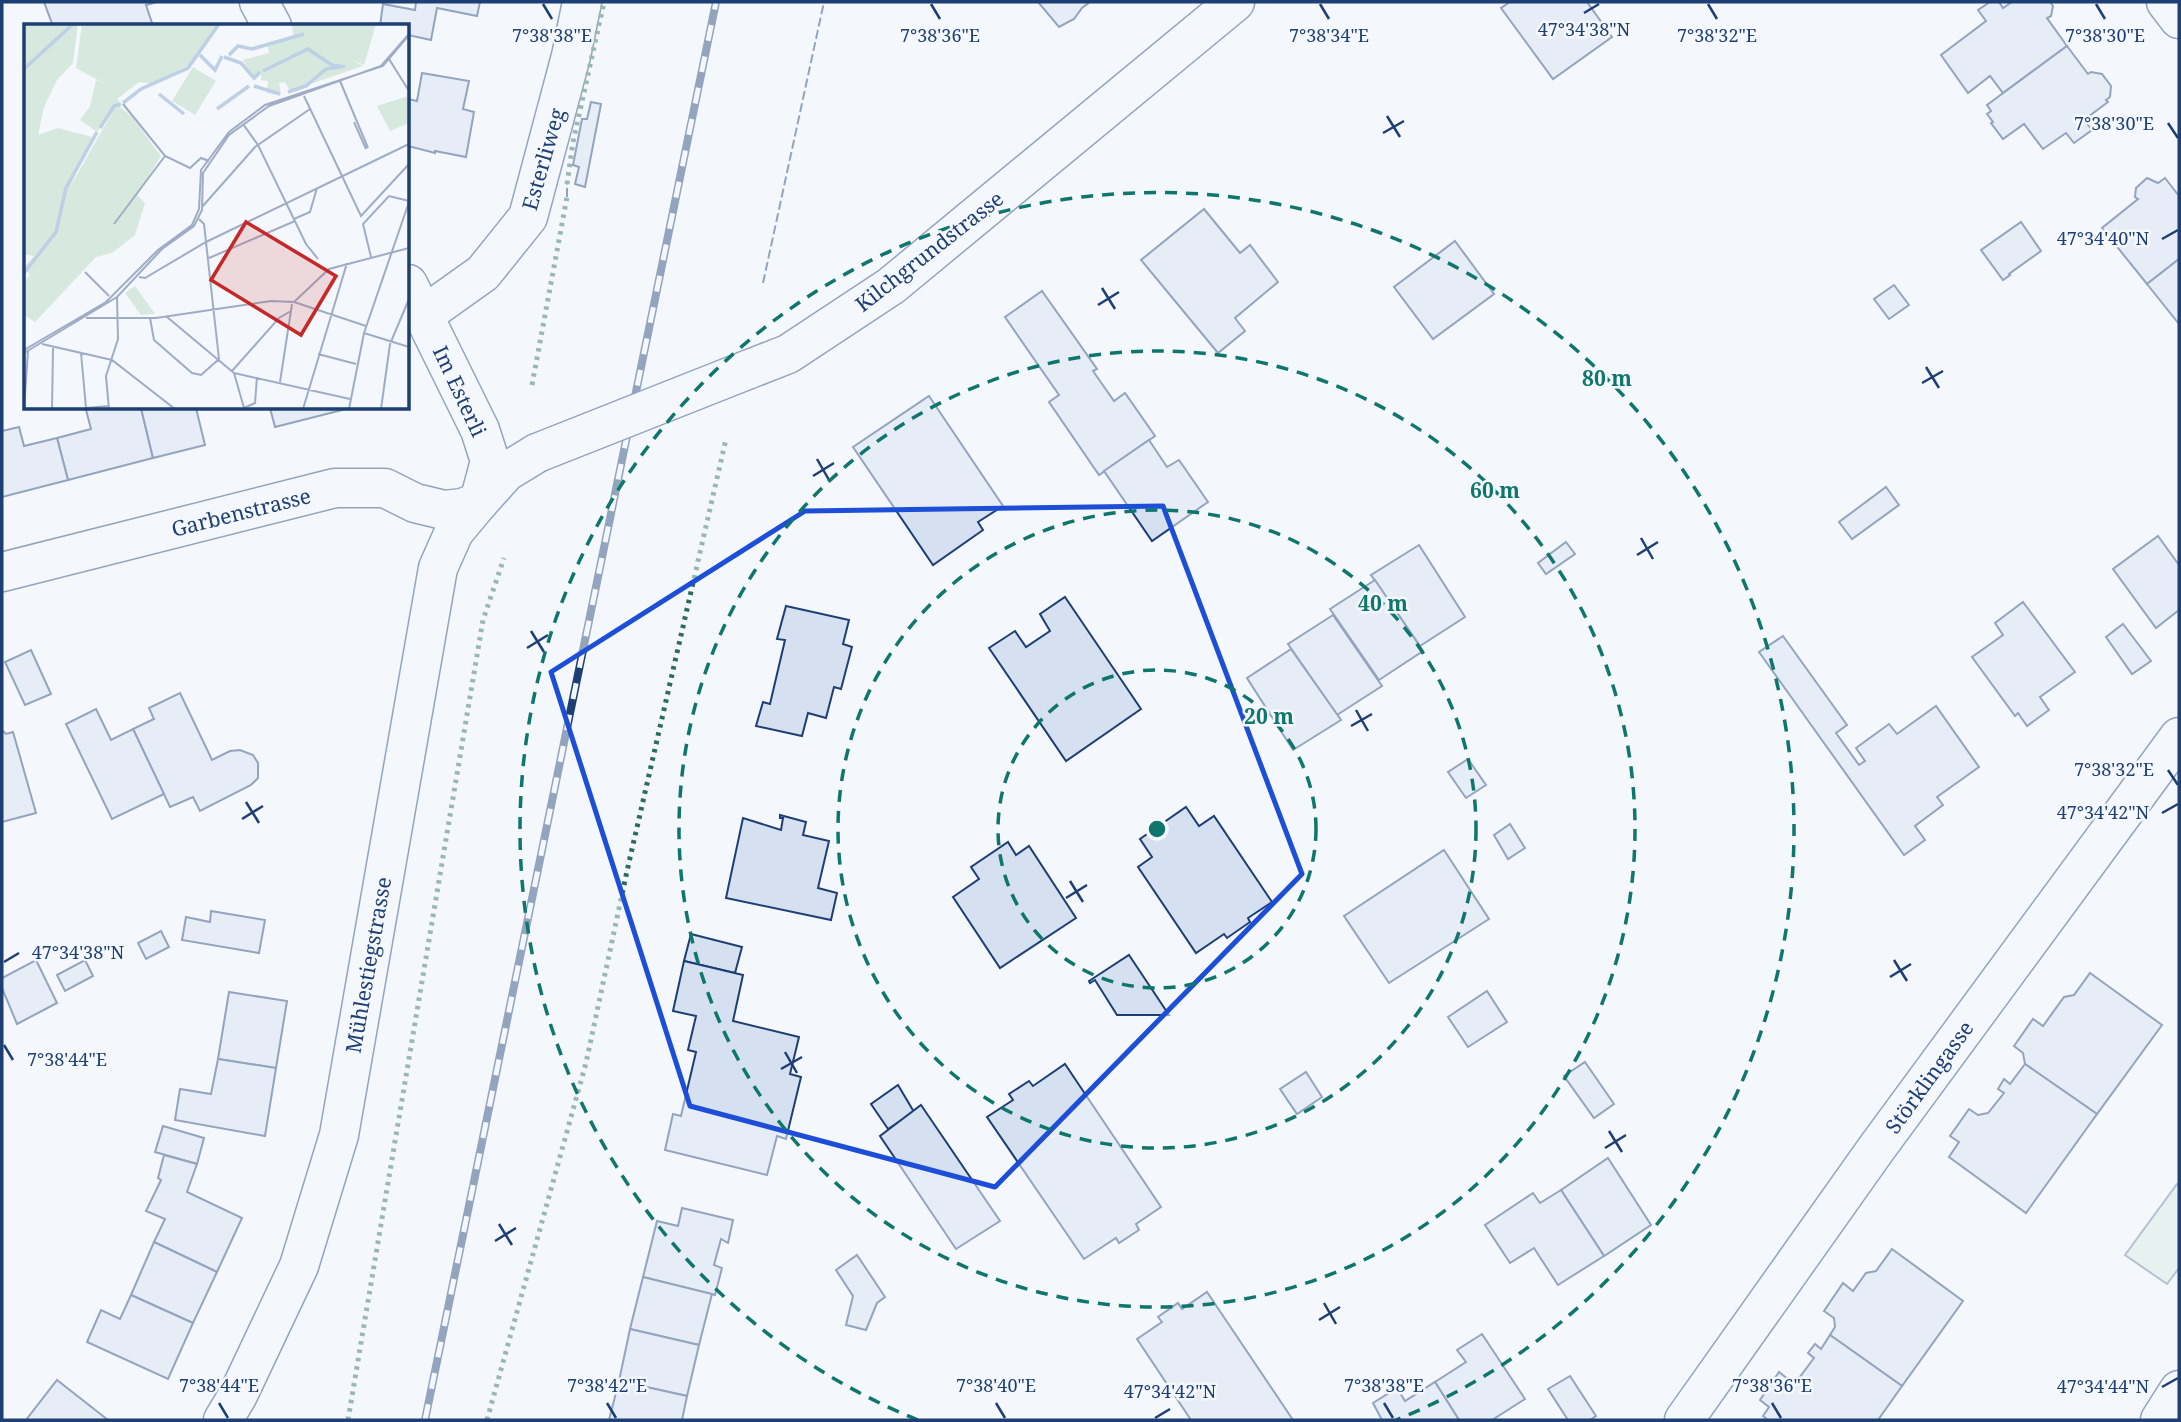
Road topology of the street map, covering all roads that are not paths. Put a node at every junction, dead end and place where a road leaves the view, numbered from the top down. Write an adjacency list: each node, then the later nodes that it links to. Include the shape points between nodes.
1 (259, 2): 6 (street)
2 (582, 2): 7 (street, Esterliweg, via 528,217 483,273)
3 (1235, 2): 8 (street, Kilchgrundstrasse, bridge, via 891,286 788,354 537,453 506,472)
4 (2166, 2): 5 (street)
5 (2179, 19)
6 (271, 24)
7 (416, 299): 8 (street, Im Esterli, via 480,430 490,461)
8 (479, 502): 9 (street, Garbenstrasse, via 444,510 415,503 385,488 335,488); 12 (street, Mühlestiegstrasse, via 454,532 438,568 339,1135 299,1266)
9 (2, 572)
10 (2179, 737): 13 (street, Störklingasse, via 1876,1149)
11 (2179, 1390): 14 (street)
12 (223, 1420)
13 (1684, 1420)
14 (2160, 1420)

